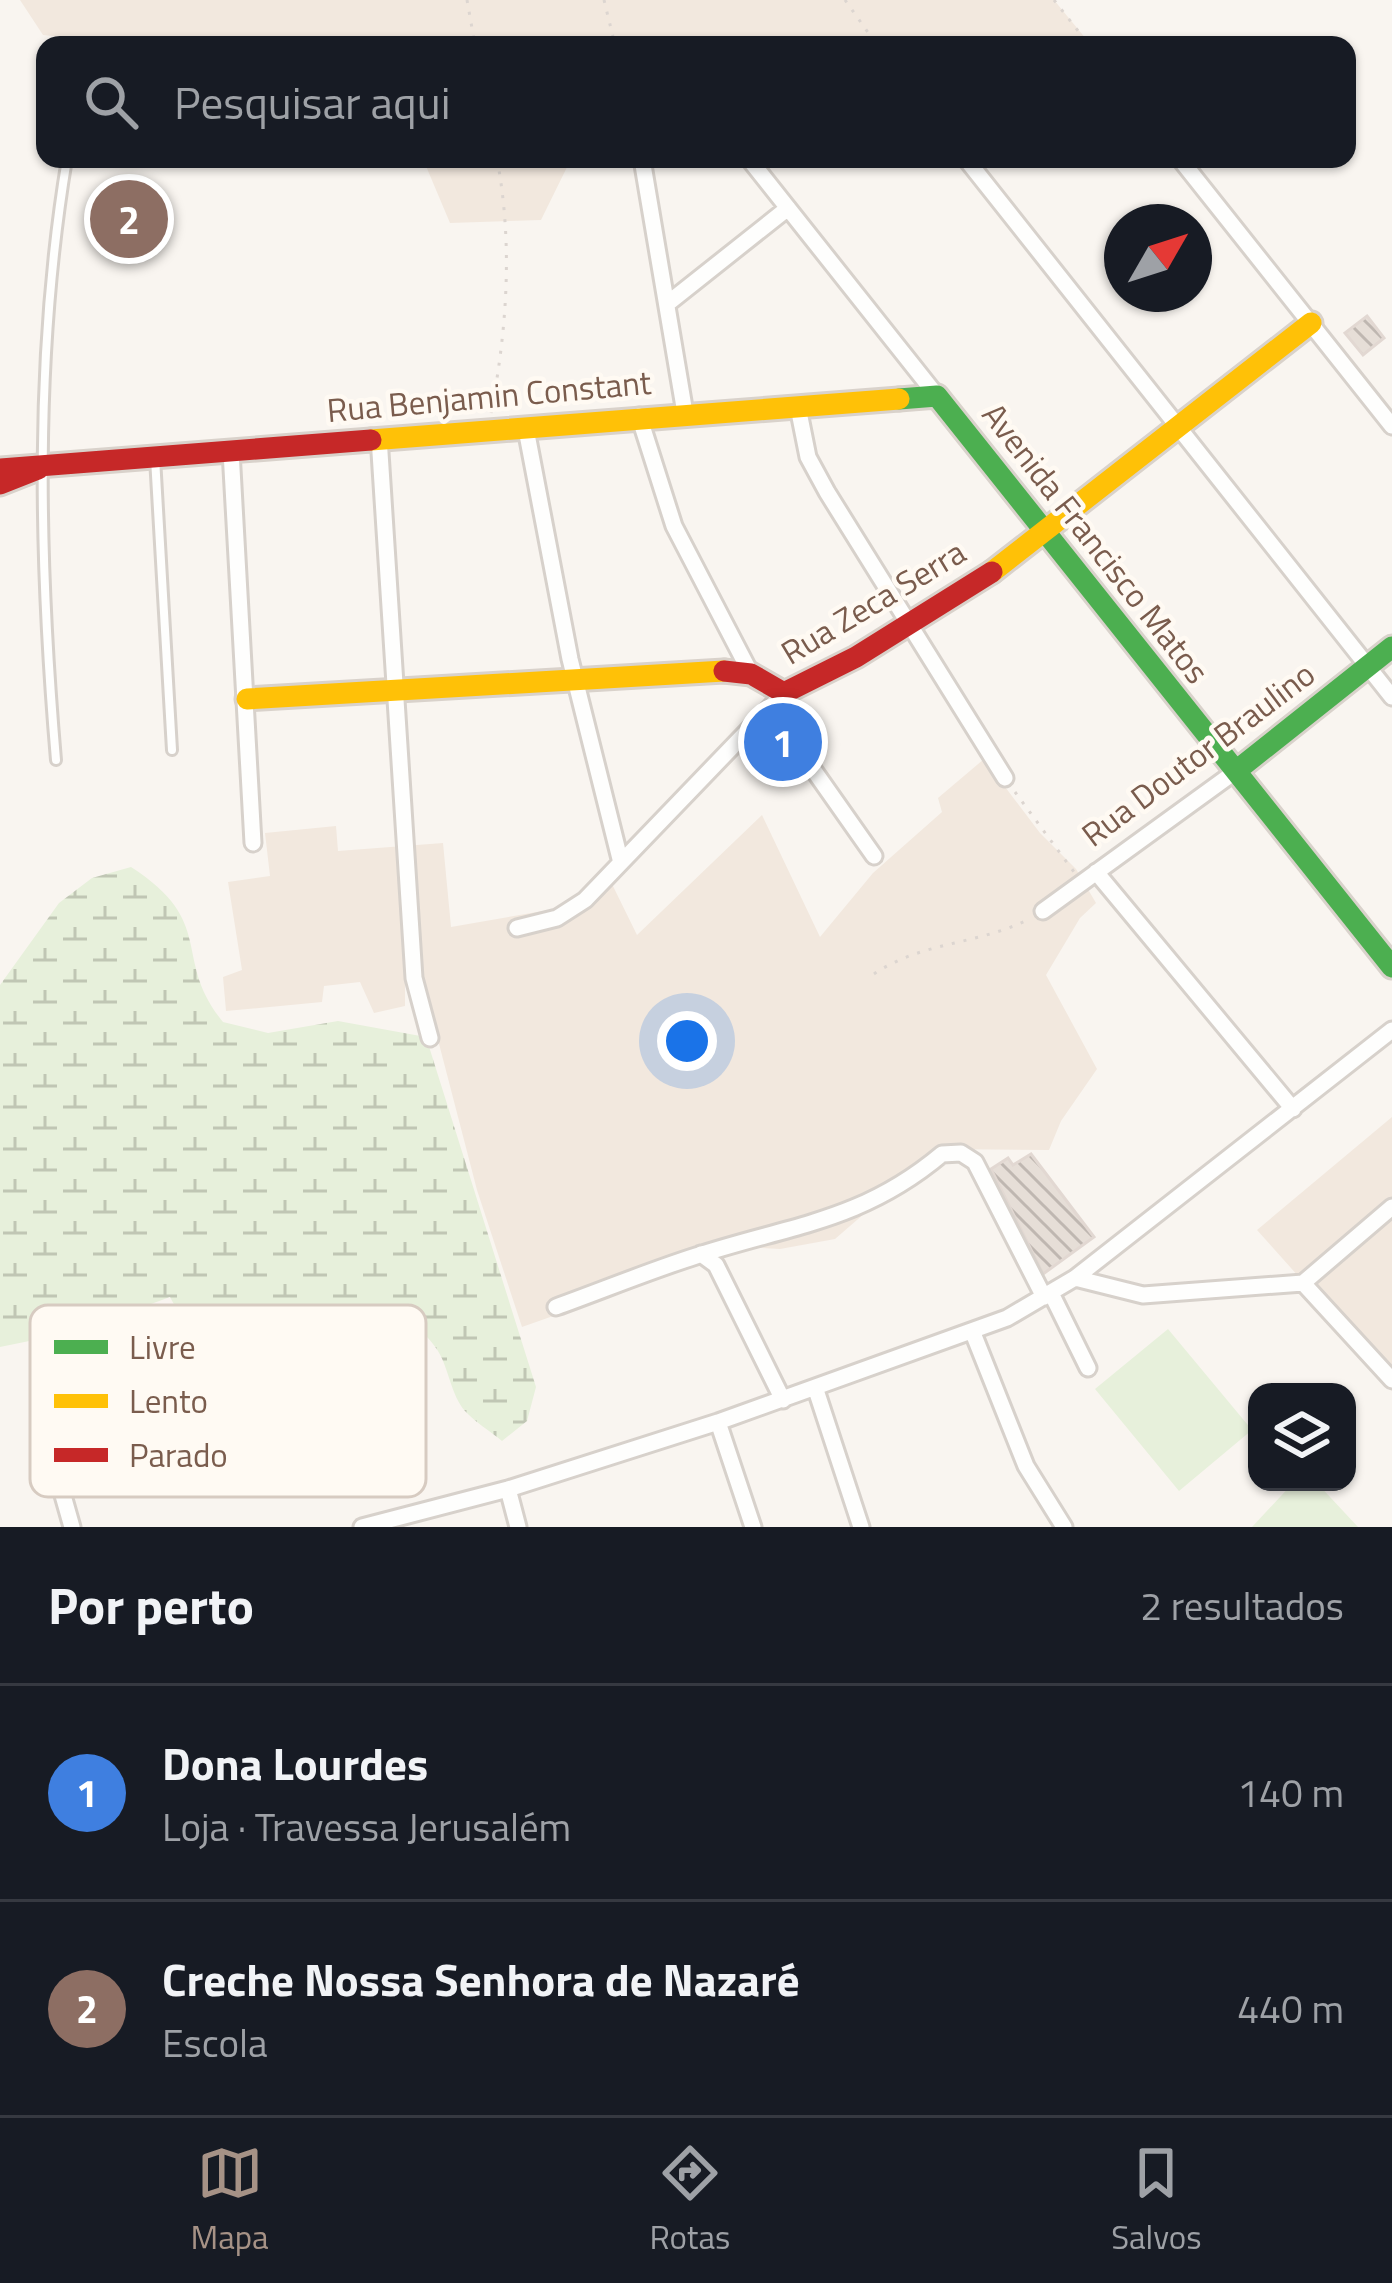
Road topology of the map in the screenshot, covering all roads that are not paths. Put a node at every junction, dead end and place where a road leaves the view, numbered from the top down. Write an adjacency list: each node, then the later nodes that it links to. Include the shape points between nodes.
1 (66, 168): 19 (lane, via 46,316)
2 (644, 168): 7 (street)
3 (756, 168): 6 (street, Avenida Francisco Matos)
4 (973, 168): 15 (street)
5 (1187, 168): 8 (street)
6 (788, 208): 7 (street); 9 (street, Avenida Francisco Matos)
7 (667, 304): 11 (street)
8 (1311, 322): 13 (street); 15 (street, Rua Zeca Serra)
9 (938, 396): 10 (street, Rua Benjamin Constant); 22 (street, Avenida Francisco Matos)
10 (798, 407): 11 (street, Rua Benjamin Constant); 23 (street, via 812,465)
11 (685, 413): 12 (street, Rua Benjamin Constant)
12 (639, 416): 14 (street, Rua Benjamin Constant); 26 (street, via 674,526)
13 (1392, 427)
14 (526, 428): 16 (street, Rua Benjamin Constant); 27 (street)
15 (1179, 428): 22 (street, Rua Zeca Serra); 25 (street)
16 (379, 437): 17 (street, Rua Benjamin Constant); 28 (street)
17 (231, 451): 18 (street, Rua Benjamin Constant); 30 (street)
18 (154, 456): 19 (street, Rua Benjamin Constant); 32 (lane)
19 (45, 465): 20 (street, Rua Benjamin Constant); 21 (street, Rua Benjamin Constant); 33 (lane)
20 (0, 469)
21 (0, 484)
22 (1048, 534): 23 (street, Rua Zeca Serra); 34 (street, Avenida Francisco Matos)
23 (909, 622): 31 (street, Rua Zeca Serra); 35 (street)
24 (1392, 647): 25 (street, Rua Doutor Braulino)
25 (1368, 666): 29 (street); 34 (street, Rua Doutor Braulino)
26 (751, 674): 27 (street, Rua Zeca Serra); 31 (street, Rua Zeca Serra)
27 (576, 678): 28 (street, Rua Zeca Serra); 38 (street)
28 (398, 692): 30 (street, Rua Zeca Serra); 44 (street, via 414,978)
29 (1392, 697)
30 (247, 699): 36 (street)
31 (777, 701): 37 (street); 38 (street)
32 (172, 750)
33 (56, 760)
34 (1236, 771): 39 (street, Rua Doutor Braulino); 42 (street, Avenida Francisco Matos)
35 (1004, 778)
36 (253, 843)
37 (874, 856)
38 (620, 859): 41 (street, via 575,908)
39 (1089, 878): 40 (street, Rua Doutor Braulino); 45 (street)
40 (1043, 911)
41 (517, 928)
42 (1392, 967)
43 (1392, 1030): 45 (street)
44 (430, 1038)
45 (1293, 1109): 48 (street)
46 (1392, 1207): 49 (street)
47 (700, 1254): 50 (street, via 831,1221 887,1197 941,1154 970,1157); 51 (street); 56 (street, via 716,1265)
48 (1075, 1278): 49 (street, via 1143,1295); 50 (street)
49 (1303, 1283): 54 (street)
50 (1048, 1295): 52 (street); 53 (street)
51 (556, 1306)
52 (973, 1333): 55 (street); 67 (street, via 1026,1466)
53 (1088, 1368)
54 (1392, 1379)
55 (816, 1390): 56 (street); 66 (street)
56 (783, 1400): 57 (street)
57 (718, 1422): 58 (street); 65 (street)
58 (508, 1489): 60 (street); 64 (street)
59 (63, 1497): 61 (street)
60 (437, 1509): 62 (street); 63 (street)
61 (71, 1527)
62 (362, 1527)
63 (443, 1527)
64 (518, 1527)
65 (753, 1527)
66 (861, 1527)
67 (1064, 1527)

